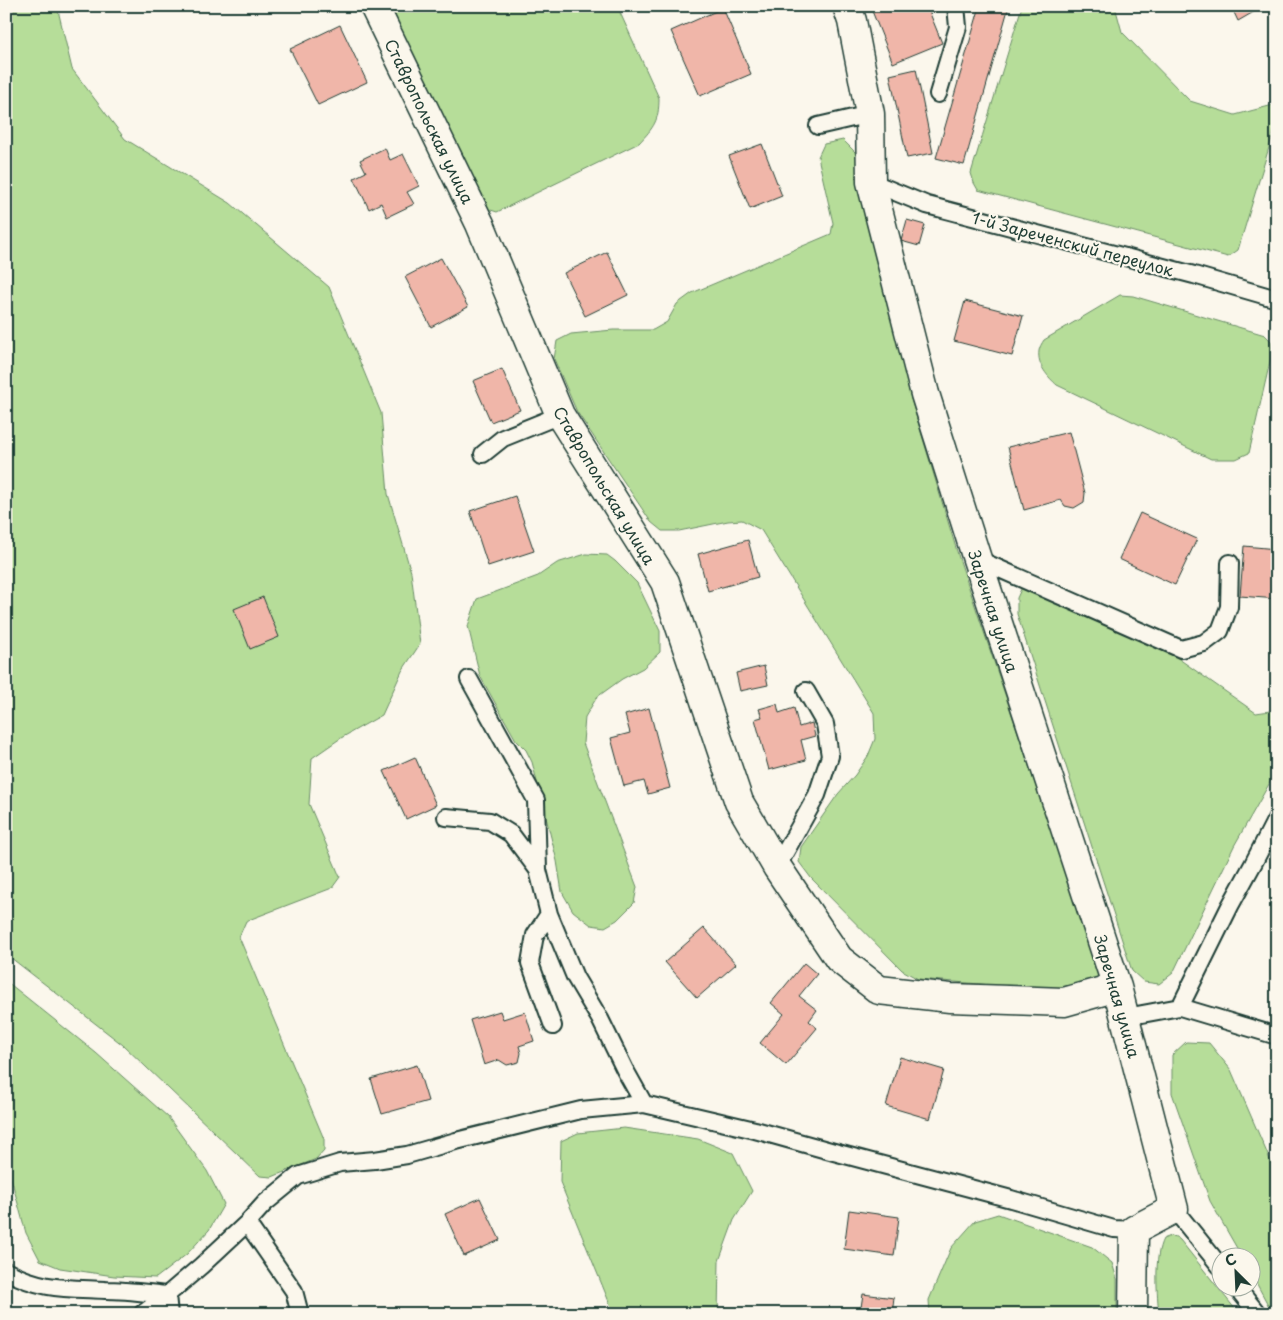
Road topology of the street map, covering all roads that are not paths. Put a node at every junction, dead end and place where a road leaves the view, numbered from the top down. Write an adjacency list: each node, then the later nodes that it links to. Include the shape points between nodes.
1 (374, 6): 9 (street, Ставропольская улица, via 480,224)
2 (846, 6): 5 (street, Заречная улица, via 852,21)
3 (956, 6): 4 (lane, via 958,27)
4 (938, 94)
5 (870, 114): 6 (lane); 7 (street, Заречная улица)
6 (818, 126)
7 (871, 182): 8 (lane, 1-й Зареченский переулок, via 927,205); 11 (street, Заречная улица, via 925,394)
8 (1277, 299)
9 (560, 416): 10 (lane, via 504,438); 17 (street, Ставропольская улица, via 665,582 739,802)
10 (483, 454)
11 (977, 559): 12 (lane, via 1182,648 1204,643 1220,631 1229,607); 20 (street, Заречная улица)
12 (1230, 564)
13 (469, 679): 18 (lane, via 536,800)
14 (806, 691): 17 (lane, via 825,724 830,756 817,795)
15 (446, 817): 18 (lane, via 490,821 511,834)
16 (1277, 817): 21 (lane)
17 (777, 867): 20 (street, Ставропольская улица, via 839,959 878,990 950,998 1064,1002)
18 (538, 870): 19 (lane)
19 (549, 914): 23 (lane, via 535,935 530,963); 25 (lane, via 575,977)
20 (1117, 987): 22 (street, Заречная улица)
21 (1180, 1008): 22 (lane); 24 (lane)
22 (1126, 1016): 26 (street, Заречная улица)
23 (553, 1026)
24 (1277, 1036)
25 (644, 1104): 27 (lane, via 581,1110 407,1155 340,1163 298,1176); 28 (lane, via 1011,1198 1114,1229)
26 (1174, 1209): 28 (street); 29 (lane)
27 (247, 1223): 31 (lane); 35 (lane, via 294,1291)
28 (1134, 1230): 36 (street)
29 (1210, 1254)
30 (6, 1271): 31 (lane, via 53,1287)
31 (167, 1295): 33 (lane); 34 (lane)
32 (1245, 1298): 37 (lane)
33 (142, 1314)
34 (169, 1314)
35 (300, 1314)
36 (1133, 1314)
37 (1258, 1314)

